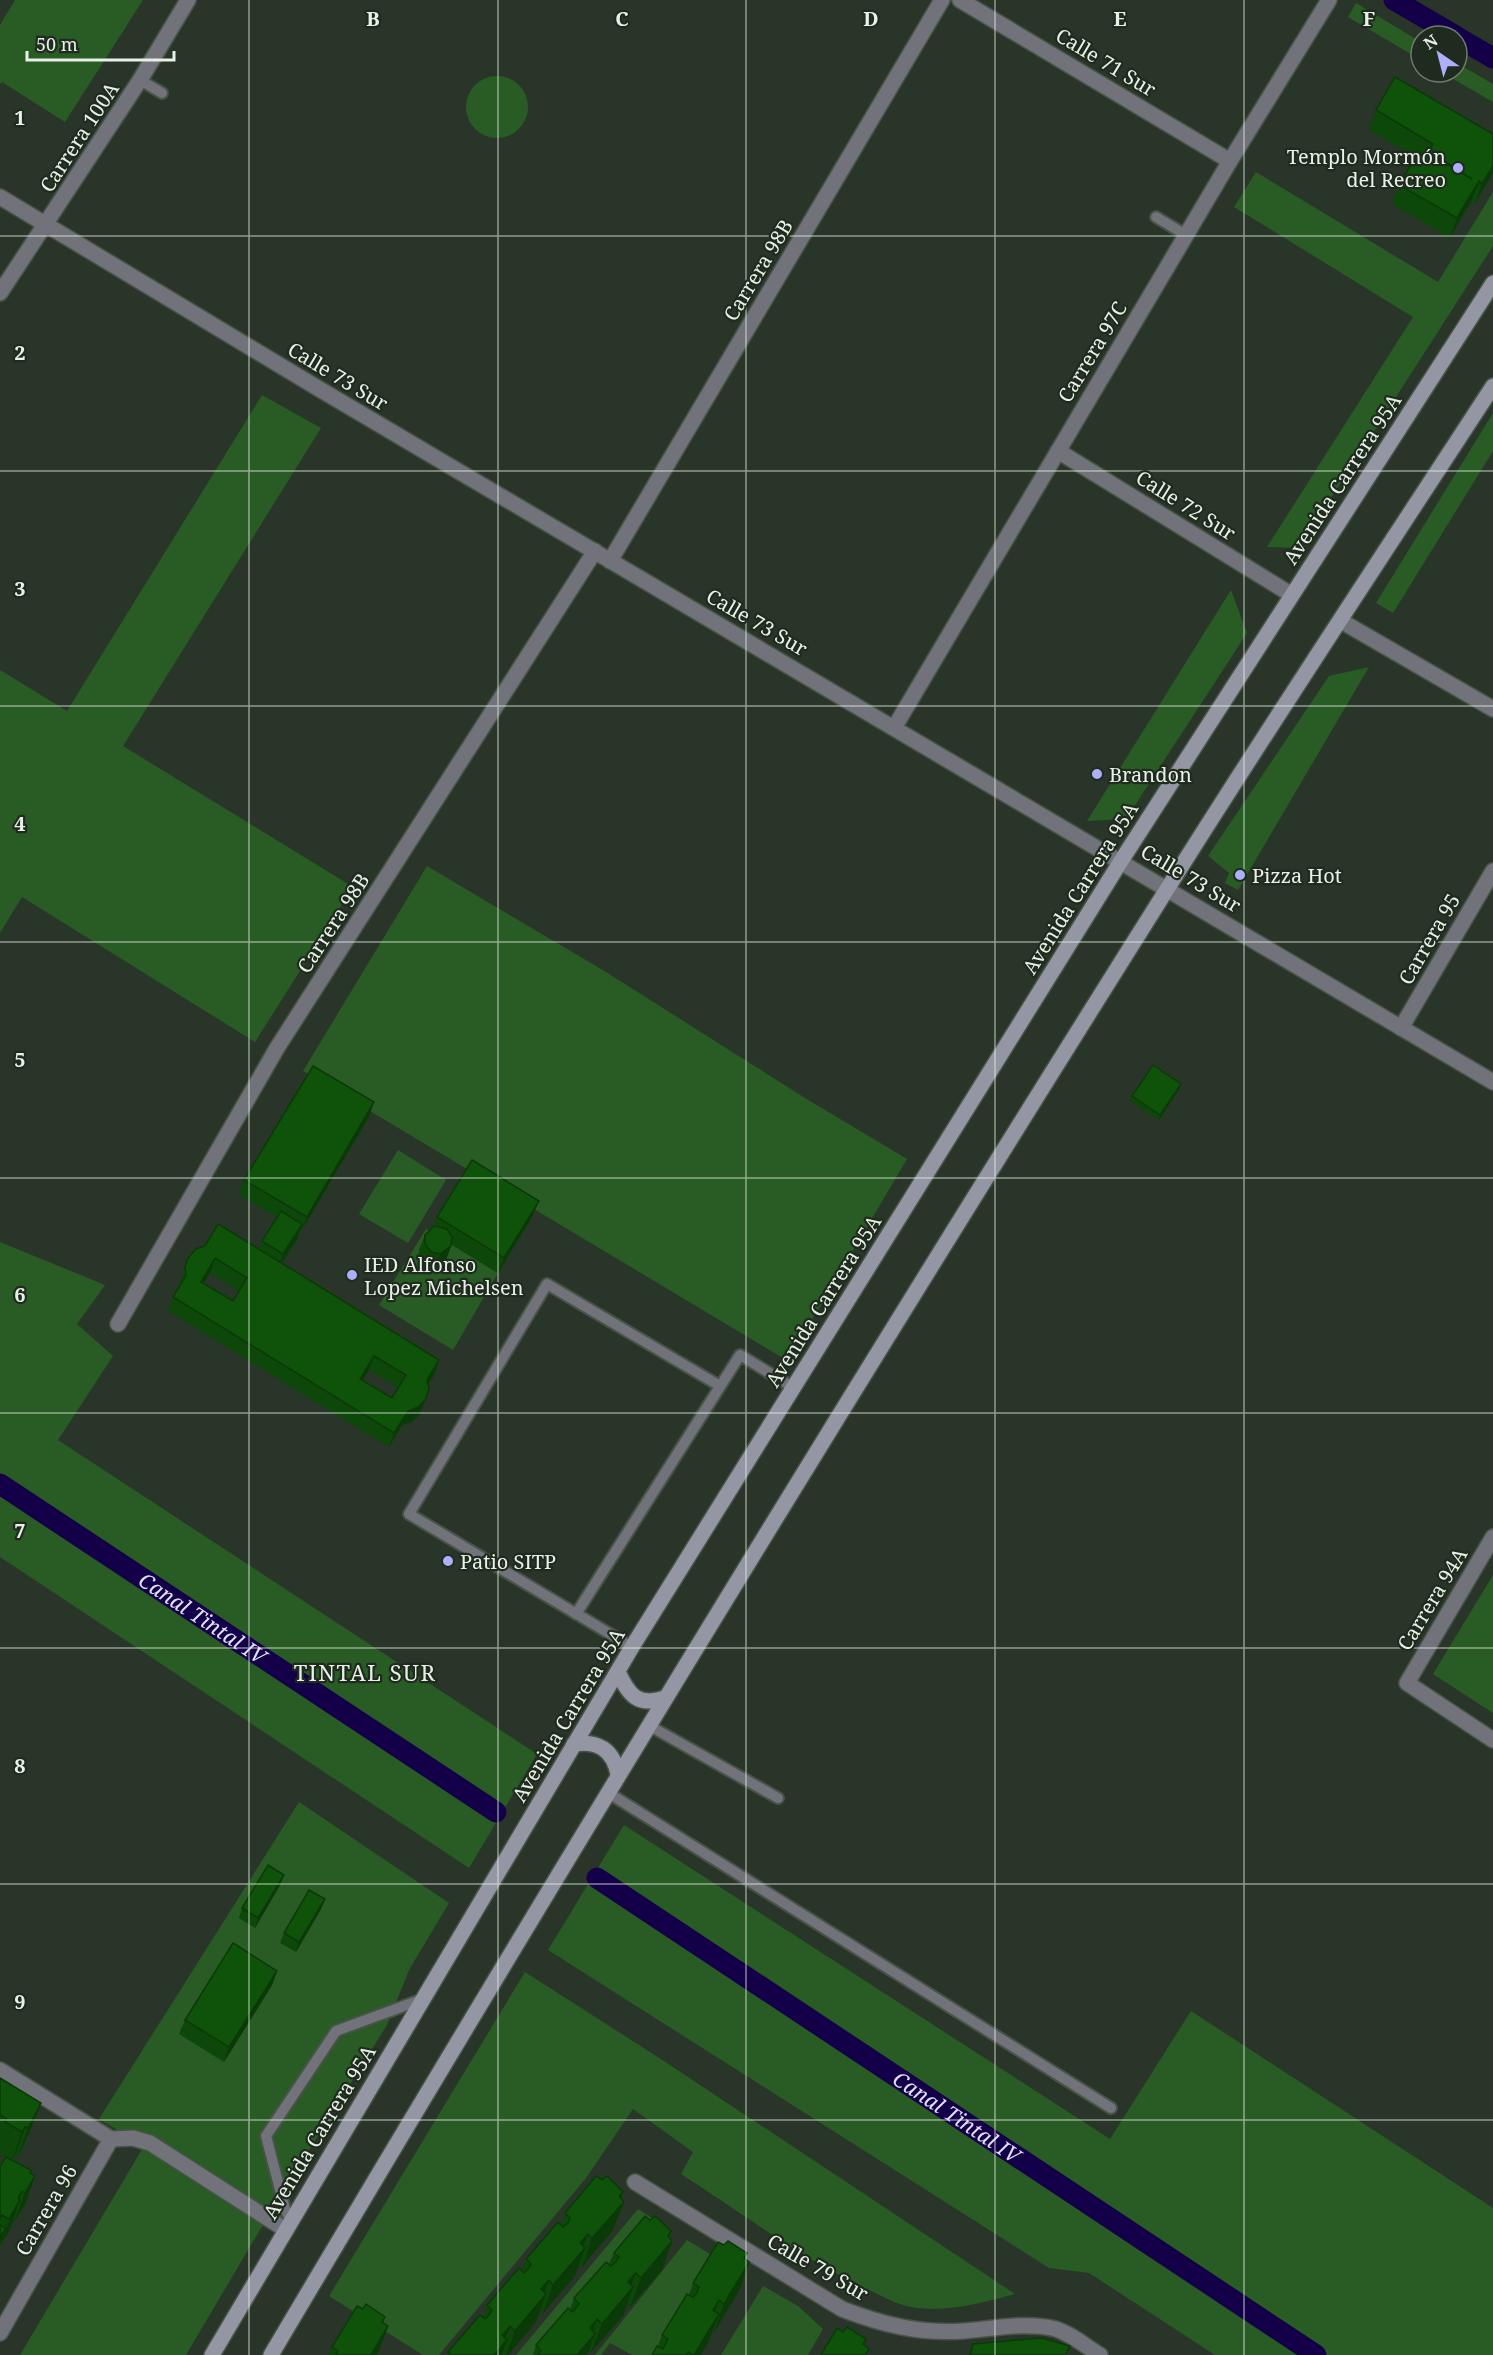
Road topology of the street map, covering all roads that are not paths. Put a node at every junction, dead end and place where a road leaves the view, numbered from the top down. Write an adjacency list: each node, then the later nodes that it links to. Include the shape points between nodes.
1 (188, 0): 5 (street, Carrera 100A)
2 (942, 0): 17 (street, Carrera 98B)
3 (960, 0): 7 (street, Calle 71 Sur)
4 (1329, 0): 7 (street, Carrera 97C)
5 (140, 80): 6 (lane); 10 (street, Carrera 100A)
6 (162, 93)
7 (1230, 161): 11 (street, Carrera 97C)
8 (0, 198): 10 (street, Calle 73 Sur)
9 (1156, 217): 11 (lane)
10 (46, 225): 13 (street, Carrera 100A); 16 (street, Calle 73 Sur)
11 (1186, 235): 15 (street, Carrera 97C)
12 (1493, 283): 18 (main road, Avenida Carrera 95A)
13 (0, 293)
14 (1493, 386): 19 (main road)
15 (1058, 451): 18 (street, Calle 72 Sur); 21 (street, Carrera 97C)
16 (595, 551): 17 (street, Calle 73 Sur); 27 (street, Carrera 98B, via 277,1048)
17 (610, 561): 21 (street, Calle 73 Sur)
18 (1292, 595): 22 (main road, Avenida Carrera 95A)
19 (1341, 621): 20 (street); 24 (main road)
20 (1493, 709)
21 (894, 728): 22 (street, Calle 73 Sur)
22 (1121, 861): 24 (street, Calle 73 Sur); 29 (main road, Avenida Carrera 95A)
23 (1492, 876): 25 (street, Carrera 95)
24 (1167, 889): 25 (street, Calle 73 Sur); 34 (main road)
25 (1401, 1028): 26 (street, Calle 73 Sur)
26 (1493, 1082)
27 (118, 1324)
28 (720, 1386): 29 (lane, via 740,1355); 31 (lane); 31 (lane, via 547,1284 409,1514)
29 (794, 1388): 32 (main road, Avenida Carrera 95A)
30 (1493, 1537): 36 (street, Carrera 94A, via 1407,1683)
31 (576, 1614): 32 (lane)
32 (632, 1647): 33 (main road, Avenida Carrera 95A)
33 (618, 1672): 34 (main road, via 628,1691 638,1699); 37 (main road, Avenida Carrera 95A)
34 (665, 1698): 35 (main road)
35 (648, 1725): 38 (main road); 40 (lane)
36 (1493, 1740)
37 (574, 1744): 38 (main road, via 600,1745 616,1762); 41 (main road, Avenida Carrera 95A)
38 (618, 1774): 39 (main road)
39 (607, 1792): 43 (lane); 49 (main road)
40 (778, 1798)
41 (423, 1999): 46 (main road, Avenida Carrera 95A); 46 (lane, via 336,2031 266,2136)
42 (0, 2070): 44 (street)
43 (1111, 2108)
44 (111, 2139): 46 (street, via 133,2138 150,2143); 47 (street, Carrera 96)
45 (635, 2181): 50 (street, Calle 79 Sur, via 842,2309 862,2317 909,2330 933,2332 1051,2328)
46 (288, 2225): 48 (main road, Avenida Carrera 95A)
47 (0, 2333)
48 (212, 2355)
49 (271, 2355)
50 (1100, 2355)

